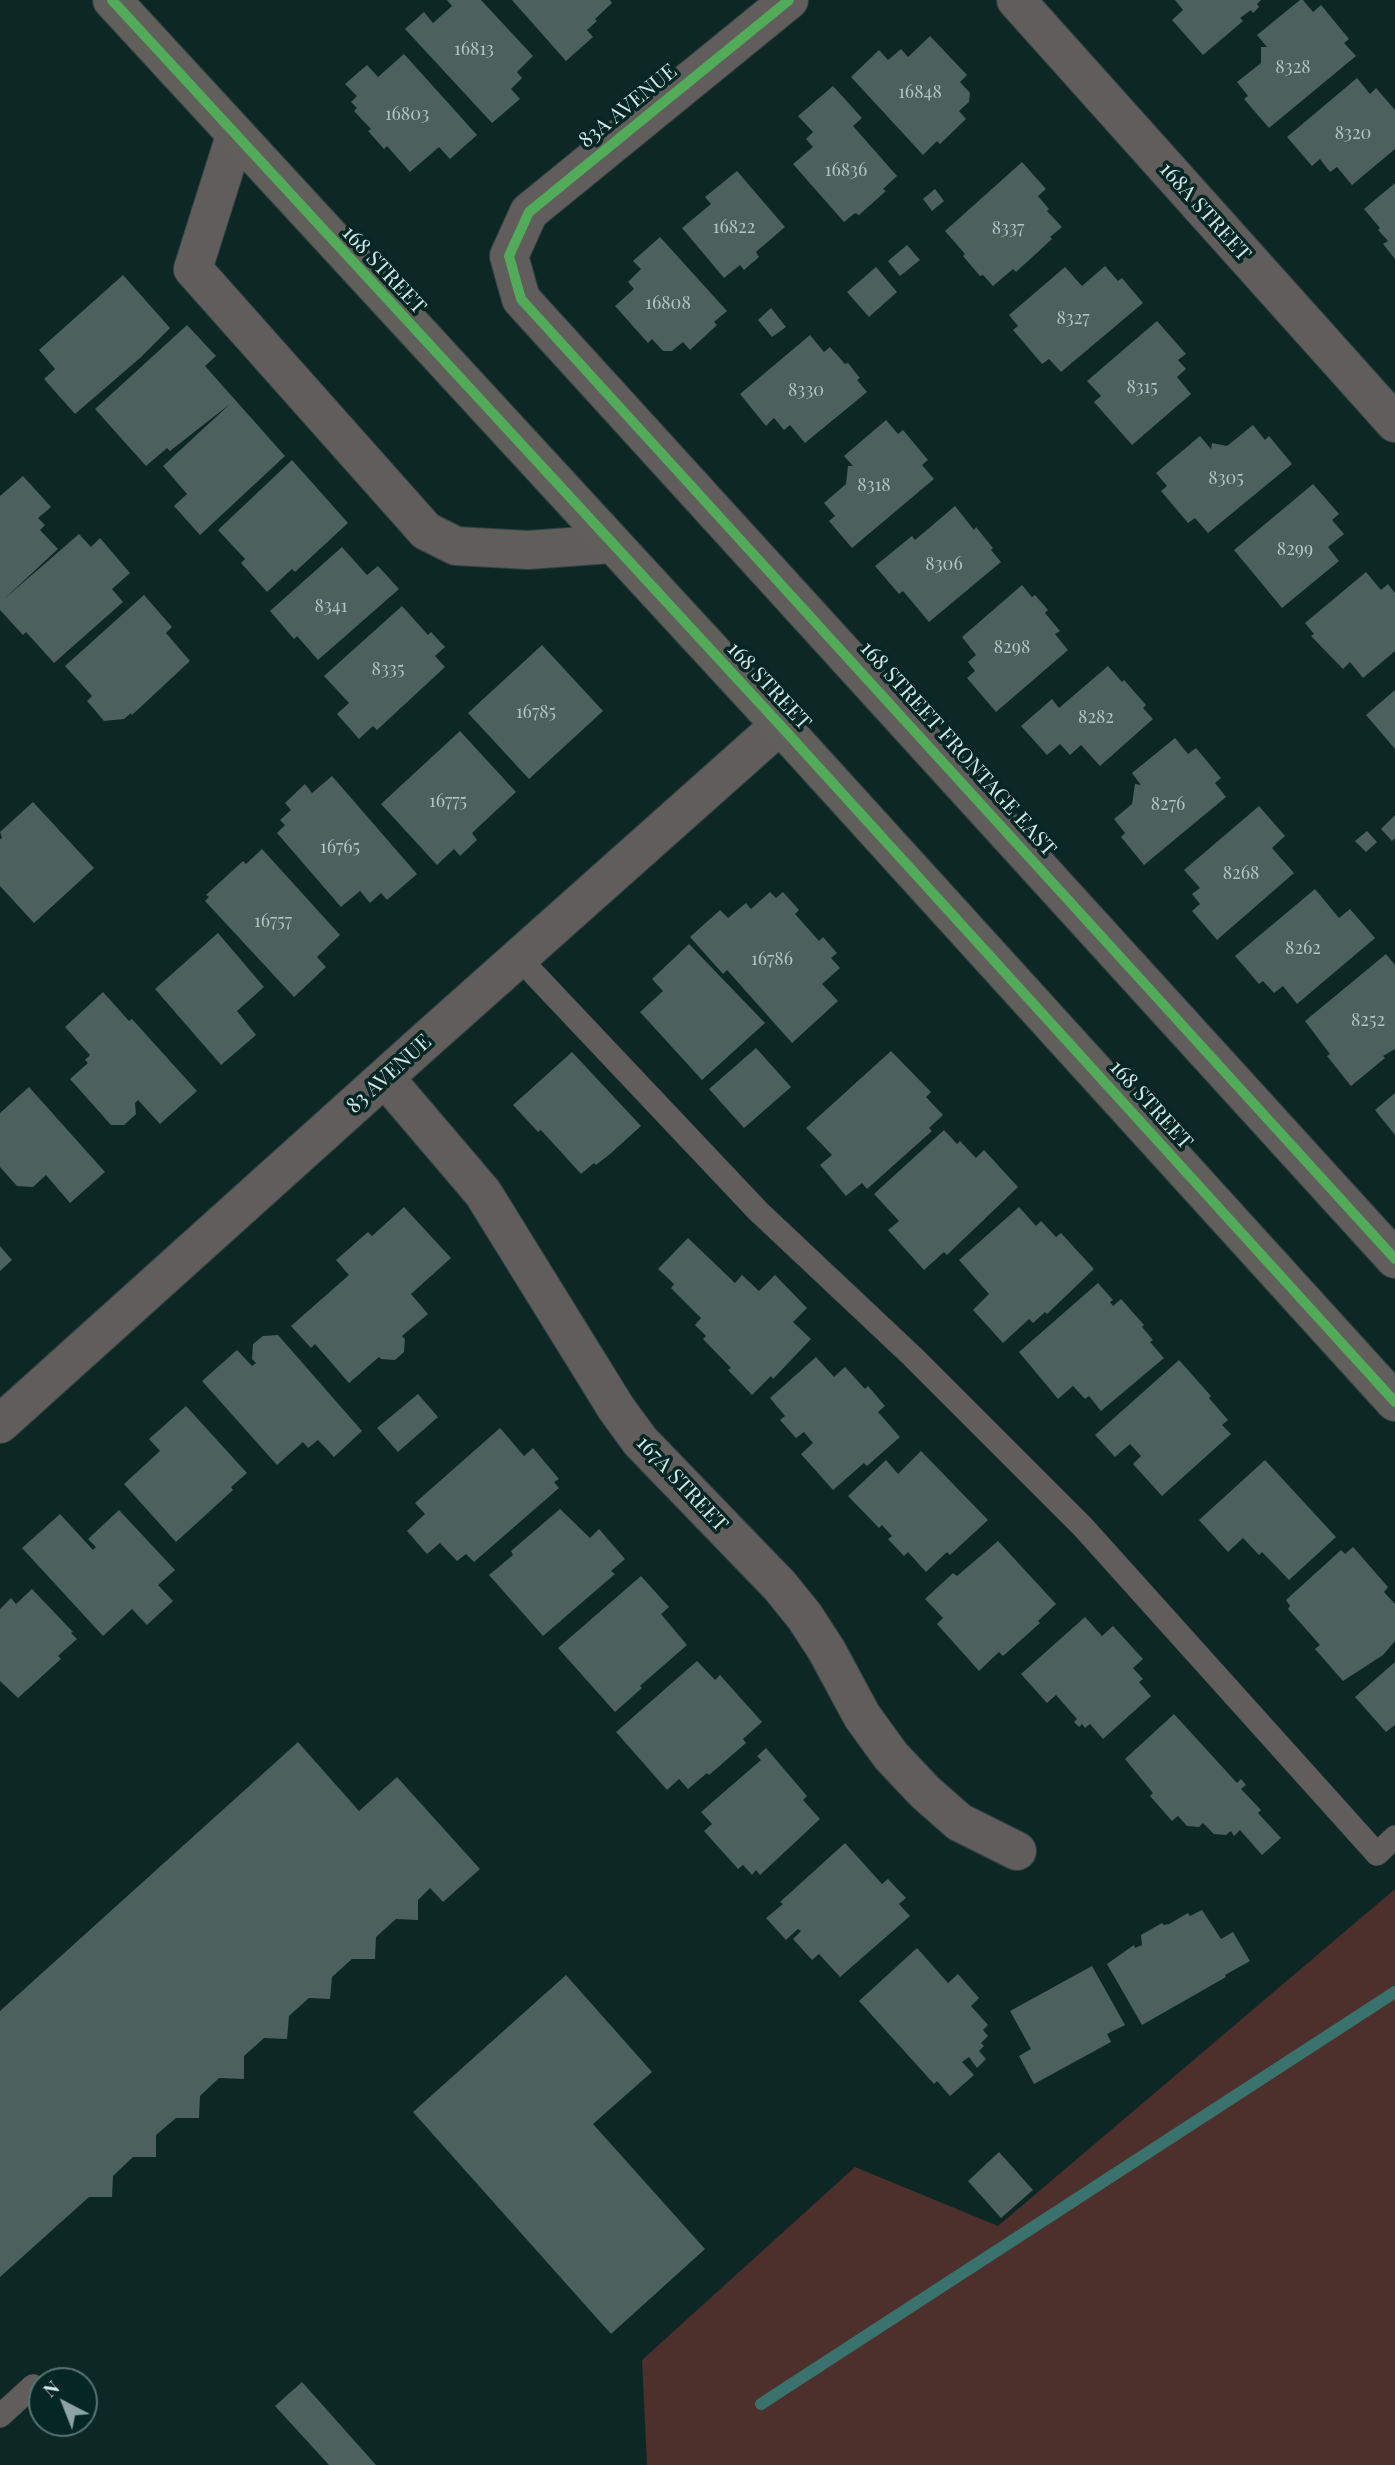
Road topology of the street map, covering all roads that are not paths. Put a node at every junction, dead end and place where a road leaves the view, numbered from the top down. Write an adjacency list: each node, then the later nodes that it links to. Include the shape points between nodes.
1 (111, 0): 4 (main road, 168 STREET)
2 (789, 0): 5 (street, 83A AVENUE, via 529,212)
3 (1016, 0): 6 (street, 168A STREET)
4 (235, 136): 7 (main road, 168 STREET); 7 (street, via 193,269 426,531 456,546 528,550)
5 (509, 256): 11 (street, 168 STREET FRONTAGE EAST, via 521,299)
6 (1395, 423)
7 (611, 544): 8 (main road, 168 STREET)
8 (780, 725): 9 (street, 83 AVENUE); 12 (main road, 168 STREET)
9 (519, 958): 10 (street, 83 AVENUE); 14 (lane, via 758,1211 1083,1527 1377,1854)
10 (384, 1077): 13 (street, 83 AVENUE); 15 (street, 167A STREET, via 483,1193 640,1441 805,1617 862,1716 891,1756 959,1822)
11 (1395, 1259)
12 (1395, 1402)
13 (0, 1424)
14 (1395, 1837)
15 (1017, 1851)
16 (28, 2391): 17 (lane)
17 (0, 2416)

